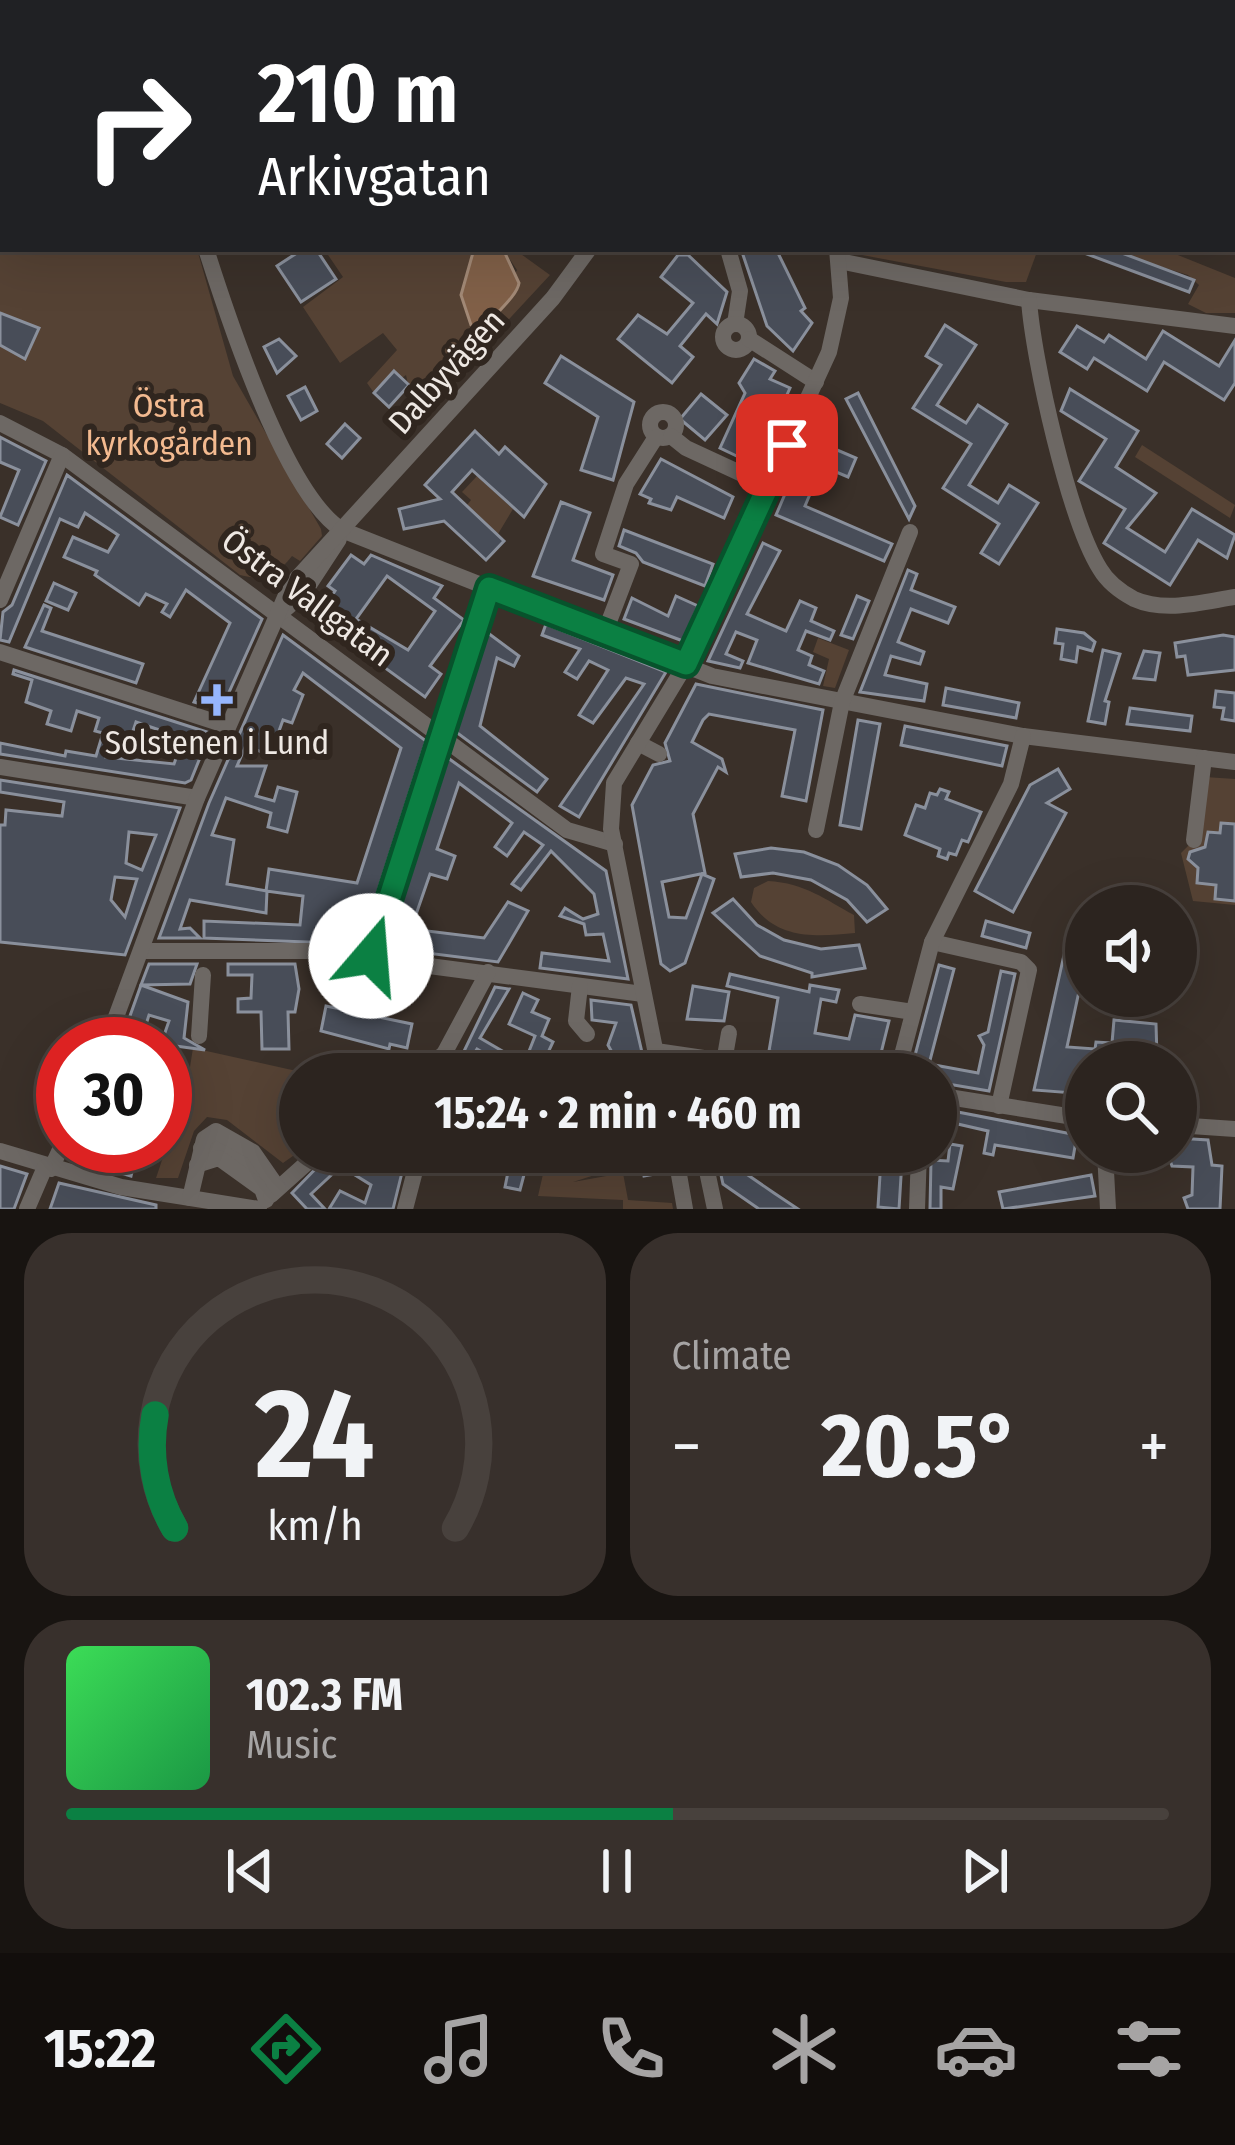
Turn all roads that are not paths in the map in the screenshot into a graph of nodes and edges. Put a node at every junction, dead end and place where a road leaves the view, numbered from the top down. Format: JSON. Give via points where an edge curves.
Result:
{"nodes":[{"id":1,"x":207,"y":252,"type":"edge"},
{"id":2,"x":587,"y":252,"type":"edge"},
{"id":3,"x":729,"y":252,"type":"edge"},
{"id":4,"x":838,"y":255,"type":"edge"},
{"id":5,"x":1029,"y":300,"type":"junction"},
{"id":6,"x":1235,"y":326,"type":"edge"},
{"id":7,"x":816,"y":382,"type":"junction"},
{"id":8,"x":0,"y":423,"type":"edge"},
{"id":9,"x":60,"y":460,"type":"junction"},
{"id":10,"x":768,"y":486,"type":"junction"},
{"id":11,"x":342,"y":530,"type":"junction"},
{"id":12,"x":910,"y":532,"type":"dead end"},
{"id":13,"x":489,"y":588,"type":"junction"},
{"id":14,"x":1235,"y":597,"type":"edge"},
{"id":15,"x":0,"y":600,"type":"edge"},
{"id":16,"x":281,"y":613,"type":"junction"},
{"id":17,"x":605,"y":632,"type":"junction"},
{"id":18,"x":0,"y":652,"type":"edge"},
{"id":19,"x":686,"y":664,"type":"junction"},
{"id":20,"x":842,"y":702,"type":"junction"},
{"id":21,"x":228,"y":726,"type":"junction"},
{"id":22,"x":442,"y":736,"type":"junction"},
{"id":23,"x":1023,"y":736,"type":"junction"},
{"id":24,"x":638,"y":743,"type":"junction"},
{"id":25,"x":658,"y":754,"type":"dead end"},
{"id":26,"x":1204,"y":758,"type":"junction"},
{"id":27,"x":1235,"y":762,"type":"edge"},
{"id":28,"x":0,"y":766,"type":"edge"},
{"id":29,"x":197,"y":798,"type":"junction"},
{"id":30,"x":610,"y":817,"type":"junction"},
{"id":31,"x":816,"y":830,"type":"dead end"},
{"id":32,"x":572,"y":832,"type":"junction"},
{"id":33,"x":1194,"y":840,"type":"dead end"},
{"id":34,"x":615,"y":844,"type":"junction"},
{"id":35,"x":932,"y":942,"type":"junction"},
{"id":36,"x":141,"y":951,"type":"junction"},
{"id":37,"x":371,"y":956,"type":"junction"},
{"id":38,"x":488,"y":972,"type":"junction"},
{"id":39,"x":580,"y":986,"type":"junction"},
{"id":40,"x":200,"y":990,"type":"dead end"},
{"id":41,"x":643,"y":994,"type":"junction"},
{"id":42,"x":860,"y":1004,"type":"dead end"},
{"id":43,"x":913,"y":1012,"type":"junction"},
{"id":44,"x":116,"y":1017,"type":"edge"},
{"id":45,"x":729,"y":1033,"type":"dead end"},
{"id":46,"x":587,"y":1034,"type":"dead end"},
{"id":47,"x":199,"y":1036,"type":"dead end"},
{"id":48,"x":446,"y":1052,"type":"edge"},
{"id":49,"x":656,"y":1052,"type":"edge"},
{"id":50,"x":726,"y":1053,"type":"edge"},
{"id":51,"x":902,"y":1053,"type":"edge"},
{"id":52,"x":957,"y":1099,"type":"edge"},
{"id":53,"x":999,"y":1106,"type":"junction"},
{"id":54,"x":1065,"y":1115,"type":"edge"},
{"id":55,"x":1197,"y":1126,"type":"edge"},
{"id":56,"x":1235,"y":1129,"type":"edge"},
{"id":57,"x":0,"y":1151,"type":"edge"},
{"id":58,"x":36,"y":1164,"type":"edge"},
{"id":59,"x":45,"y":1173,"type":"edge"},
{"id":60,"x":68,"y":1173,"type":"edge"},
{"id":61,"x":296,"y":1173,"type":"edge"},
{"id":62,"x":414,"y":1173,"type":"edge"},
{"id":63,"x":679,"y":1173,"type":"edge"},
{"id":64,"x":708,"y":1173,"type":"edge"},
{"id":65,"x":918,"y":1173,"type":"edge"},
{"id":66,"x":1106,"y":1173,"type":"edge"},
{"id":67,"x":190,"y":1198,"type":"junction"},
{"id":68,"x":267,"y":1200,"type":"edge"},
{"id":69,"x":27,"y":1209,"type":"edge"},
{"id":70,"x":405,"y":1209,"type":"edge"},
{"id":71,"x":686,"y":1209,"type":"edge"},
{"id":72,"x":715,"y":1209,"type":"edge"},
{"id":73,"x":916,"y":1209,"type":"edge"},
{"id":74,"x":1108,"y":1209,"type":"edge"}],
"edges":[{"from":1,"to":11,"type":"street","via":[[248,372],[306,487]]},
{"from":2,"to":11,"type":"street","name":"Dalbyvägen"},
{"from":3,"to":7,"type":"street","via":[[740,291],[725,346],[738,350],[748,339]]},
{"from":4,"to":5,"type":"street"},
{"from":4,"to":7,"type":"street","via":[[839,310]]},
{"from":5,"to":6,"type":"street"},
{"from":5,"to":14,"type":"street","via":[[1032,345],[1099,568],[1123,592],[1154,606]]},
{"from":7,"to":10,"type":"street"},
{"from":8,"to":9,"type":"street","name":"Östra Vallgatan"},
{"from":9,"to":15,"type":"street"},
{"from":9,"to":16,"type":"street","name":"Östra Vallgatan"},
{"from":10,"to":17,"type":"street","via":[[664,436],[626,484],[603,554],[631,564]]},
{"from":10,"to":19,"type":"street"},
{"from":11,"to":13,"type":"street"},
{"from":11,"to":16,"type":"street","name":"Dalbyvägen","via":[[303,594]]},
{"from":12,"to":20,"type":"street"},
{"from":13,"to":17,"type":"street"},
{"from":13,"to":22,"type":"street"},
{"from":16,"to":21,"type":"street","name":"Dalbyvägen"},
{"from":16,"to":22,"type":"street","name":"Östra Vallgatan"},
{"from":17,"to":19,"type":"street"},
{"from":18,"to":21,"type":"street"},
{"from":19,"to":20,"type":"street"},
{"from":19,"to":24,"type":"street"},
{"from":20,"to":23,"type":"street"},
{"from":20,"to":31,"type":"street"},
{"from":21,"to":29,"type":"street","name":"Dalbyvägen"},
{"from":22,"to":32,"type":"street","name":"Östra Vallgatan"},
{"from":22,"to":37,"type":"street"},
{"from":23,"to":26,"type":"street"},
{"from":23,"to":35,"type":"street","via":[[1011,784]]},
{"from":24,"to":25,"type":"street"},
{"from":24,"to":30,"type":"street","via":[[614,783]]},
{"from":26,"to":27,"type":"street"},
{"from":26,"to":33,"type":"street"},
{"from":28,"to":29,"type":"street"},
{"from":29,"to":36,"type":"street","name":"Dalbyvägen"},
{"from":30,"to":32,"type":"street"},
{"from":30,"to":34,"type":"street"},
{"from":32,"to":34,"type":"street","name":"Östra Vallgatan"},
{"from":34,"to":41,"type":"street"},
{"from":35,"to":43,"type":"street"},
{"from":35,"to":53,"type":"street","via":[[1029,970]]},
{"from":36,"to":37,"type":"street"},
{"from":36,"to":44,"type":"street","name":"Dalbyvägen"},
{"from":37,"to":38,"type":"street"},
{"from":38,"to":39,"type":"street"},
{"from":38,"to":48,"type":"street"},
{"from":39,"to":41,"type":"street"},
{"from":39,"to":46,"type":"street","via":[[576,1021]]},
{"from":40,"to":47,"type":"street"},
{"from":41,"to":49,"type":"street"},
{"from":42,"to":43,"type":"street"},
{"from":43,"to":51,"type":"street"},
{"from":45,"to":50,"type":"street"},
{"from":52,"to":53,"type":"street"},
{"from":53,"to":54,"type":"street"},
{"from":55,"to":56,"type":"street"},
{"from":57,"to":58,"type":"street"},
{"from":59,"to":69,"type":"street"},
{"from":60,"to":67,"type":"street"},
{"from":61,"to":68,"type":"street"},
{"from":62,"to":70,"type":"street"},
{"from":63,"to":71,"type":"street"},
{"from":64,"to":72,"type":"street"},
{"from":65,"to":73,"type":"street"},
{"from":66,"to":74,"type":"street"},
{"from":67,"to":68,"type":"street"},
{"from":67,"to":68,"type":"street","via":[[199,1157],[224,1144]]}]}
